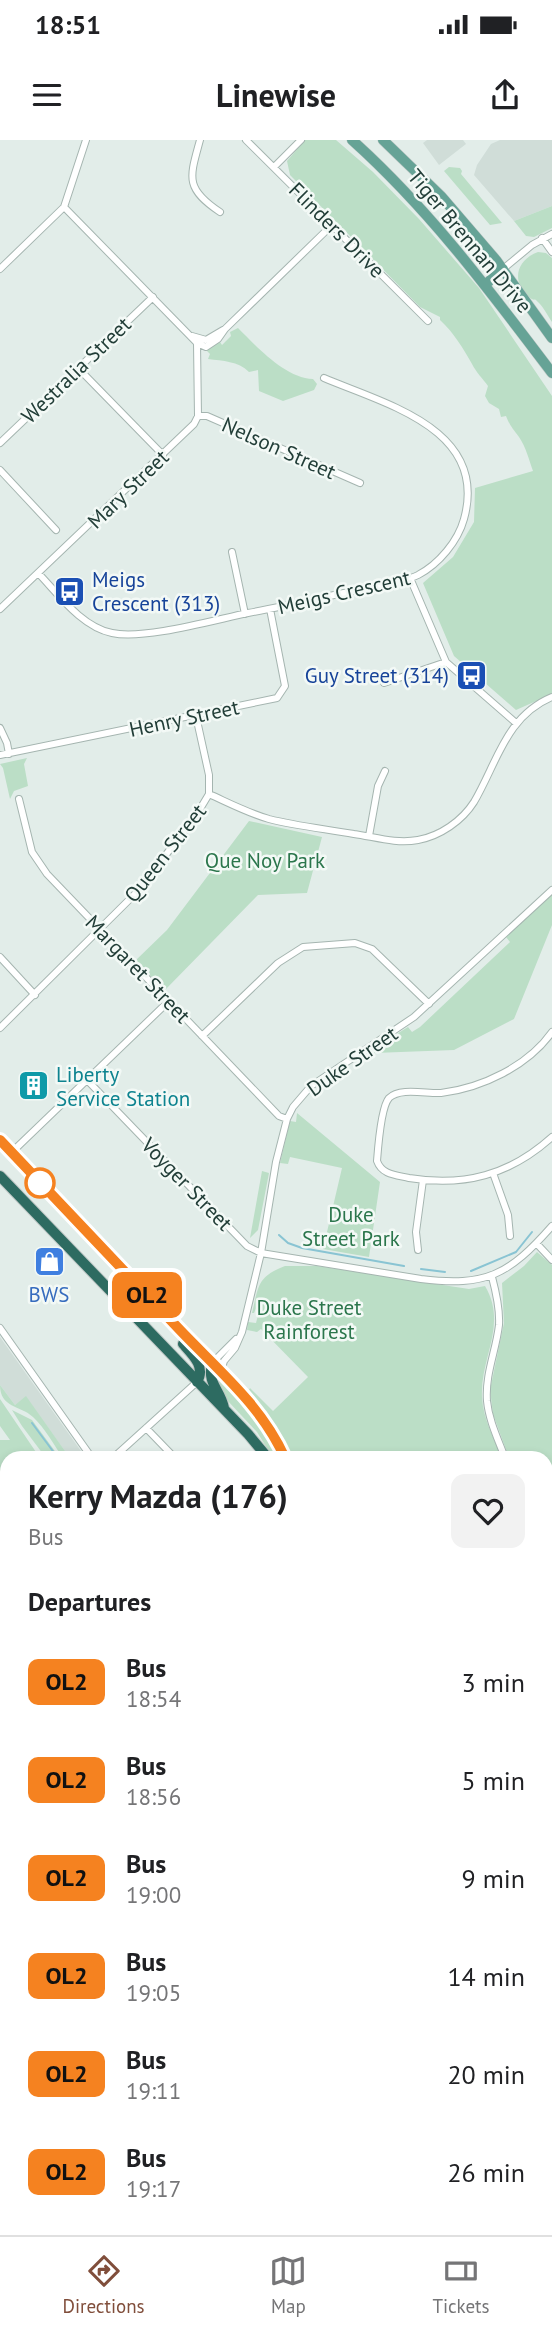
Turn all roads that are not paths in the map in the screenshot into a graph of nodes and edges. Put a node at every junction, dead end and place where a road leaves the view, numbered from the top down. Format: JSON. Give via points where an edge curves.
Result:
{"nodes":[{"id":1,"x":86,"y":140,"type":"edge"},
{"id":2,"x":200,"y":140,"type":"edge"},
{"id":3,"x":246,"y":140,"type":"edge"},
{"id":4,"x":301,"y":140,"type":"edge"},
{"id":5,"x":352,"y":140,"type":"edge"},
{"id":6,"x":383,"y":140,"type":"edge"},
{"id":7,"x":274,"y":167,"type":"junction"},
{"id":8,"x":64,"y":207,"type":"junction"},
{"id":9,"x":220,"y":212,"type":"dead end"},
{"id":10,"x":332,"y":225,"type":"junction"},
{"id":11,"x":552,"y":234,"type":"edge"},
{"id":12,"x":542,"y":238,"type":"junction"},
{"id":13,"x":552,"y":252,"type":"edge"},
{"id":14,"x":0,"y":269,"type":"edge"},
{"id":15,"x":503,"y":269,"type":"junction"},
{"id":16,"x":485,"y":284,"type":"junction"},
{"id":17,"x":153,"y":297,"type":"junction"},
{"id":18,"x":428,"y":321,"type":"dead end"},
{"id":19,"x":552,"y":338,"type":"edge"},
{"id":20,"x":201,"y":346,"type":"junction"},
{"id":21,"x":78,"y":368,"type":"junction"},
{"id":22,"x":552,"y":373,"type":"edge"},
{"id":23,"x":324,"y":378,"type":"dead end"},
{"id":24,"x":198,"y":416,"type":"junction"},
{"id":25,"x":0,"y":443,"type":"edge"},
{"id":26,"x":163,"y":455,"type":"junction"},
{"id":27,"x":0,"y":470,"type":"edge"},
{"id":28,"x":360,"y":483,"type":"dead end"},
{"id":29,"x":56,"y":530,"type":"dead end"},
{"id":30,"x":232,"y":552,"type":"dead end"},
{"id":31,"x":39,"y":574,"type":"junction"},
{"id":32,"x":410,"y":578,"type":"junction"},
{"id":33,"x":0,"y":609,"type":"edge"},
{"id":34,"x":270,"y":609,"type":"junction"},
{"id":35,"x":244,"y":614,"type":"junction"},
{"id":36,"x":446,"y":662,"type":"junction"},
{"id":37,"x":384,"y":683,"type":"dead end"},
{"id":38,"x":552,"y":697,"type":"edge"},
{"id":39,"x":196,"y":716,"type":"junction"},
{"id":40,"x":516,"y":723,"type":"junction"},
{"id":41,"x":0,"y":728,"type":"edge"},
{"id":42,"x":9,"y":754,"type":"junction"},
{"id":43,"x":0,"y":755,"type":"edge"},
{"id":44,"x":385,"y":771,"type":"dead end"},
{"id":45,"x":209,"y":794,"type":"junction"},
{"id":46,"x":19,"y":799,"type":"dead end"},
{"id":47,"x":369,"y":836,"type":"junction"},
{"id":48,"x":552,"y":890,"type":"edge"},
{"id":49,"x":100,"y":931,"type":"junction"},
{"id":50,"x":0,"y":957,"type":"edge"},
{"id":51,"x":35,"y":995,"type":"junction"},
{"id":52,"x":169,"y":1002,"type":"junction"},
{"id":53,"x":429,"y":1004,"type":"junction"},
{"id":54,"x":0,"y":1028,"type":"edge"},
{"id":55,"x":552,"y":1032,"type":"edge"},
{"id":56,"x":202,"y":1036,"type":"junction"},
{"id":57,"x":87,"y":1080,"type":"junction"},
{"id":58,"x":288,"y":1119,"type":"junction"},
{"id":59,"x":552,"y":1137,"type":"edge"},
{"id":60,"x":0,"y":1140,"type":"edge"},
{"id":61,"x":12,"y":1152,"type":"junction"},
{"id":62,"x":493,"y":1173,"type":"junction"},
{"id":63,"x":423,"y":1180,"type":"junction"},
{"id":64,"x":2,"y":1182,"type":"edge"},
{"id":65,"x":75,"y":1222,"type":"junction"},
{"id":66,"x":552,"y":1226,"type":"edge"},
{"id":67,"x":510,"y":1236,"type":"dead end"},
{"id":68,"x":59,"y":1237,"type":"junction"},
{"id":69,"x":537,"y":1244,"type":"junction"},
{"id":70,"x":418,"y":1250,"type":"dead end"},
{"id":71,"x":261,"y":1253,"type":"junction"},
{"id":72,"x":552,"y":1260,"type":"edge"},
{"id":73,"x":492,"y":1276,"type":"junction"},
{"id":74,"x":148,"y":1297,"type":"junction"},
{"id":75,"x":0,"y":1328,"type":"edge"},
{"id":76,"x":242,"y":1332,"type":"junction"},
{"id":77,"x":212,"y":1363,"type":"junction"},
{"id":78,"x":221,"y":1371,"type":"junction"},
{"id":79,"x":197,"y":1382,"type":"junction"},
{"id":80,"x":225,"y":1410,"type":"junction"},
{"id":81,"x":146,"y":1428,"type":"junction"},
{"id":82,"x":87,"y":1451,"type":"edge"},
{"id":83,"x":121,"y":1451,"type":"edge"},
{"id":84,"x":167,"y":1451,"type":"edge"},
{"id":85,"x":261,"y":1451,"type":"edge"},
{"id":86,"x":281,"y":1451,"type":"edge"},
{"id":87,"x":502,"y":1451,"type":"edge"}],
"edges":[{"from":1,"to":8,"type":"street"},
{"from":2,"to":9,"type":"street","via":[[191,181]]},
{"from":3,"to":7,"type":"street","name":"Flinders Drive"},
{"from":4,"to":7,"type":"street"},
{"from":5,"to":16,"type":"main road","name":"Tiger Brennan Drive","via":[[423,211]]},
{"from":6,"to":15,"type":"main road","name":"Tiger Brennan Drive","via":[[441,196]]},
{"from":7,"to":10,"type":"street","name":"Flinders Drive"},
{"from":8,"to":14,"type":"street"},
{"from":8,"to":17,"type":"street"},
{"from":10,"to":18,"type":"street","name":"Flinders Drive"},
{"from":10,"to":20,"type":"street","via":[[225,329]]},
{"from":11,"to":12,"type":"street"},
{"from":12,"to":13,"type":"street"},
{"from":12,"to":15,"type":"street"},
{"from":15,"to":16,"type":"main road"},
{"from":15,"to":19,"type":"main road","name":"Tiger Brennan Drive"},
{"from":16,"to":22,"type":"main road","name":"Tiger Brennan Drive"},
{"from":17,"to":20,"type":"street"},
{"from":17,"to":21,"type":"street","name":"Westralia Street"},
{"from":20,"to":24,"type":"street"},
{"from":21,"to":25,"type":"street","name":"Westralia Street"},
{"from":21,"to":26,"type":"street"},
{"from":23,"to":32,"type":"street","name":"Meigs Crescent","via":[[428,424],[450,443],[457,456],[467,492],[463,525],[432,566]]},
{"from":24,"to":26,"type":"street","name":"Mary Street"},
{"from":24,"to":28,"type":"street","name":"Nelson Street"},
{"from":26,"to":31,"type":"street","name":"Mary Street"},
{"from":27,"to":29,"type":"street"},
{"from":30,"to":35,"type":"street"},
{"from":31,"to":33,"type":"street","name":"Mary Street"},
{"from":31,"to":35,"type":"street","name":"Meigs Crescent","via":[[80,616],[114,633],[150,632]]},
{"from":32,"to":34,"type":"street","name":"Meigs Crescent"},
{"from":32,"to":36,"type":"street"},
{"from":34,"to":35,"type":"street","name":"Meigs Crescent"},
{"from":34,"to":39,"type":"street","name":"Henry Street","via":[[285,686],[281,694]]},
{"from":36,"to":37,"type":"street"},
{"from":36,"to":40,"type":"street"},
{"from":38,"to":40,"type":"street"},
{"from":39,"to":42,"type":"street","name":"Henry Street"},
{"from":39,"to":45,"type":"street"},
{"from":40,"to":47,"type":"street","via":[[473,804],[453,824],[418,840]]},
{"from":41,"to":42,"type":"street"},
{"from":42,"to":43,"type":"street","name":"Henry Street"},
{"from":44,"to":47,"type":"street"},
{"from":45,"to":47,"type":"street","via":[[266,818]]},
{"from":45,"to":49,"type":"street","name":"Queen Street","via":[[146,882]]},
{"from":46,"to":49,"type":"street","name":"Margaret Street","via":[[39,864]]},
{"from":48,"to":53,"type":"street","name":"Duke Street"},
{"from":49,"to":51,"type":"street","name":"Queen Street"},
{"from":49,"to":52,"type":"street","name":"Margaret Street"},
{"from":50,"to":51,"type":"street"},
{"from":51,"to":54,"type":"street","name":"Queen Street"},
{"from":52,"to":56,"type":"street","name":"Margaret Street"},
{"from":52,"to":57,"type":"street"},
{"from":53,"to":56,"type":"street","via":[[372,949],[355,943],[303,947],[278,963]]},
{"from":53,"to":58,"type":"street","name":"Duke Street","via":[[311,1086]]},
{"from":55,"to":63,"type":"street","via":[[514,1065],[476,1085],[444,1092],[398,1093],[389,1098],[377,1164],[388,1173]]},
{"from":56,"to":58,"type":"street","name":"Margaret Street","via":[[279,1116]]},
{"from":57,"to":61,"type":"street"},
{"from":57,"to":71,"type":"street","name":"Voyger Street","via":[[247,1246]]},
{"from":58,"to":71,"type":"street","name":"Duke Street"},
{"from":59,"to":62,"type":"street","via":[[526,1157]]},
{"from":60,"to":61,"type":"highway"},
{"from":61,"to":65,"type":"highway"},
{"from":62,"to":63,"type":"street","via":[[464,1181]]},
{"from":62,"to":67,"type":"street","via":[[508,1215]]},
{"from":63,"to":70,"type":"street"},
{"from":64,"to":68,"type":"highway"},
{"from":65,"to":68,"type":"highway"},
{"from":65,"to":74,"type":"highway"},
{"from":66,"to":69,"type":"street"},
{"from":68,"to":79,"type":"highway"},
{"from":69,"to":72,"type":"street"},
{"from":69,"to":73,"type":"street"},
{"from":71,"to":73,"type":"street","via":[[447,1282]]},
{"from":71,"to":76,"type":"street","name":"Duke Street"},
{"from":73,"to":87,"type":"street","via":[[499,1325],[487,1402]]},
{"from":74,"to":77,"type":"highway"},
{"from":74,"to":79,"type":"highway","via":[[195,1357],[201,1372]]},
{"from":75,"to":82,"type":"street"},
{"from":76,"to":77,"type":"street"},
{"from":76,"to":78,"type":"street","name":"Duke Street"},
{"from":77,"to":78,"type":"highway"},
{"from":77,"to":80,"type":"highway","via":[[210,1378]]},
{"from":78,"to":86,"type":"highway","via":[[262,1418]]},
{"from":79,"to":80,"type":"highway"},
{"from":79,"to":81,"type":"street"},
{"from":80,"to":85,"type":"highway"},
{"from":81,"to":83,"type":"street"},
{"from":81,"to":84,"type":"street"}]}
